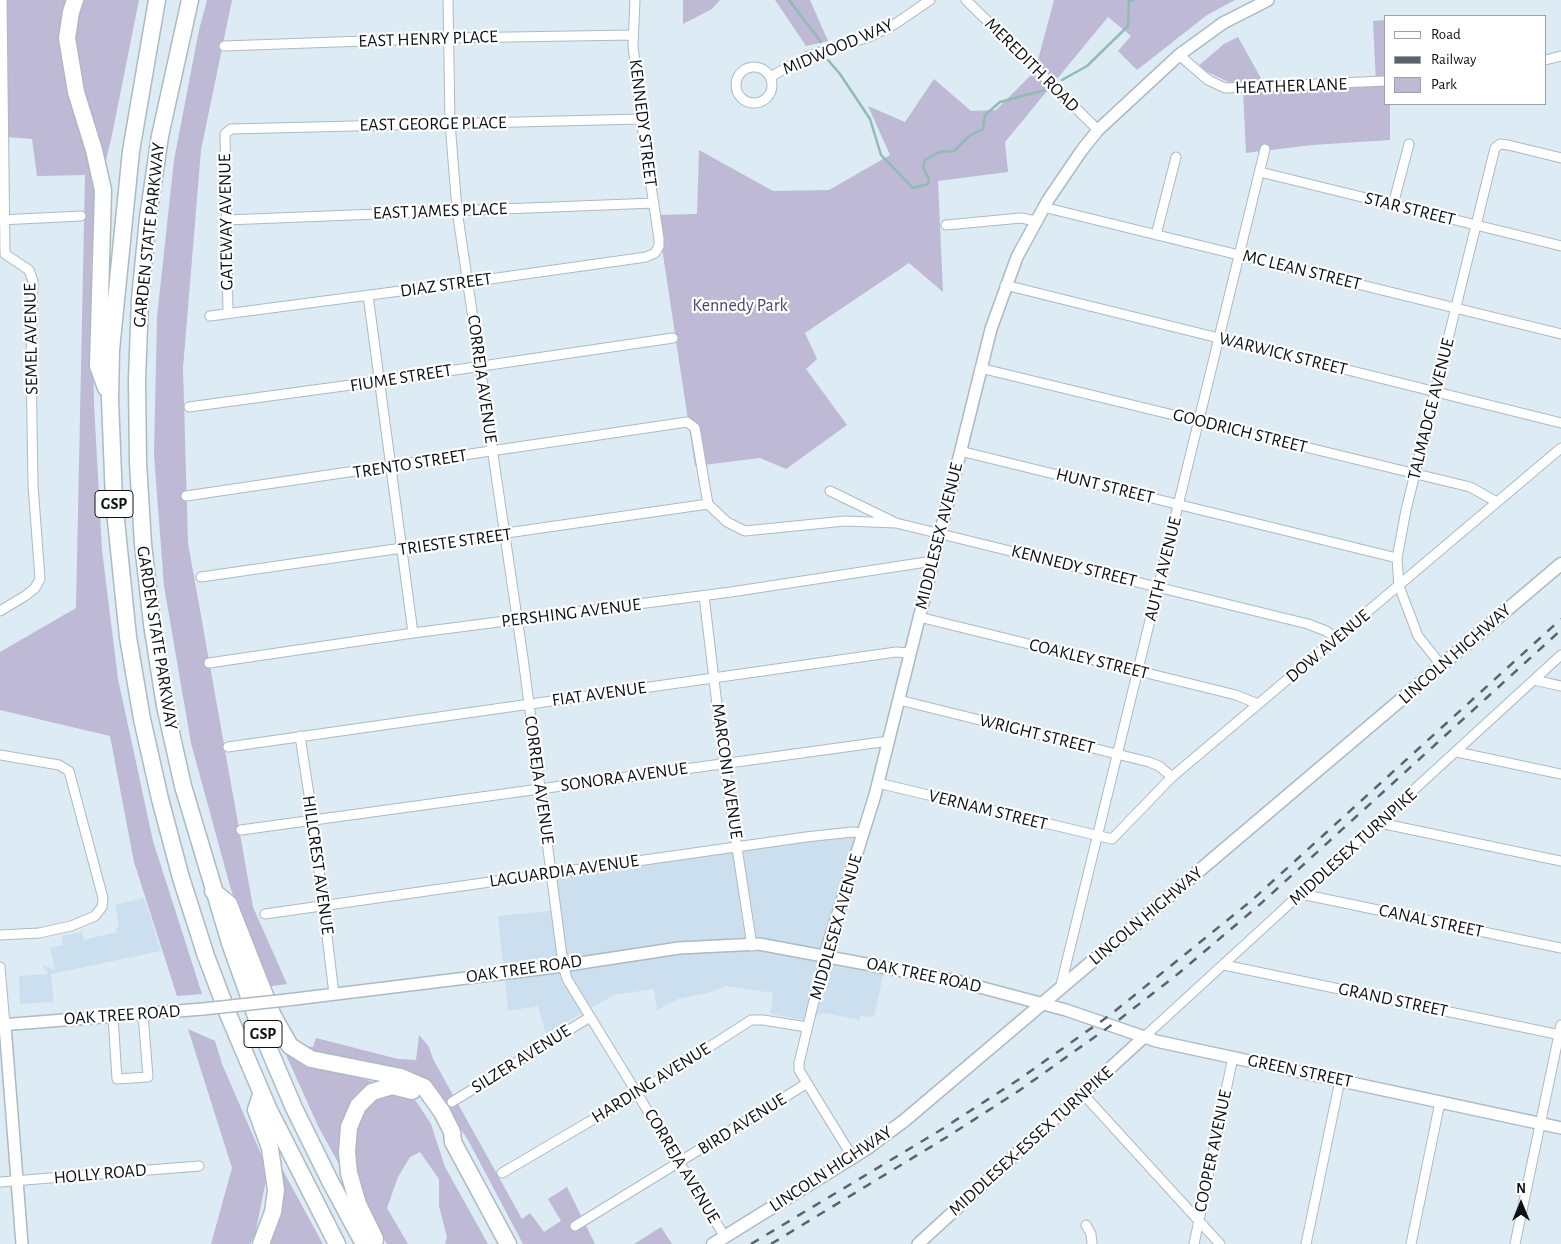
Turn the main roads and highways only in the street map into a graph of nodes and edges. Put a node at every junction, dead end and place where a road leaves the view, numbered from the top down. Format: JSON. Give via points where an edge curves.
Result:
{"nodes":[{"id":1,"x":75,"y":0,"type":"edge"},
{"id":2,"x":157,"y":0,"type":"edge"},
{"id":3,"x":190,"y":0,"type":"edge"},
{"id":4,"x":110,"y":399,"type":"junction"},
{"id":5,"x":1561,"y":564,"type":"edge"},
{"id":6,"x":213,"y":891,"type":"junction"},
{"id":7,"x":261,"y":1094,"type":"junction"},
{"id":8,"x":453,"y":1142,"type":"junction"},
{"id":9,"x":261,"y":1244,"type":"edge"},
{"id":10,"x":337,"y":1244,"type":"edge"},
{"id":11,"x":364,"y":1244,"type":"edge"},
{"id":12,"x":374,"y":1244,"type":"edge"},
{"id":13,"x":508,"y":1244,"type":"edge"},
{"id":14,"x":713,"y":1244,"type":"edge"}],
"edges":[{"from":1,"to":4,"type":"highway","via":[[67,38],[76,92],[103,190],[98,366]]},
{"from":2,"to":4,"type":"highway","name":"GARDEN STATE PARKWAY","number":"GSP","via":[[131,150],[117,276]]},
{"from":3,"to":6,"type":"highway","name":"GARDEN STATE PARKWAY","number":"GSP","via":[[151,190],[140,299],[137,435],[144,562],[160,678],[183,786]]},
{"from":4,"to":7,"type":"highway","name":"GARDEN STATE PARKWAY","number":"GSP","via":[[119,565],[142,719],[176,860],[221,998]]},
{"from":5,"to":14,"type":"main road","name":"LINCOLN HIGHWAY","via":[[904,1120],[853,1158]]},
{"from":6,"to":8,"type":"highway","via":[[229,904],[273,1016],[290,1046],[311,1059],[401,1077],[419,1084],[439,1106],[452,1132]]},
{"from":6,"to":11,"type":"highway","name":"GARDEN STATE PARKWAY","number":"GSP","via":[[276,1066],[314,1149]]},
{"from":7,"to":9,"type":"highway","via":[[256,1110],[270,1148],[276,1190],[272,1218]]},
{"from":7,"to":10,"type":"highway"},
{"from":8,"to":12,"type":"highway","via":[[445,1136],[424,1100],[406,1088],[382,1087],[361,1102],[349,1127],[347,1159],[355,1196],[375,1239]]},
{"from":8,"to":13,"type":"highway"}]}
